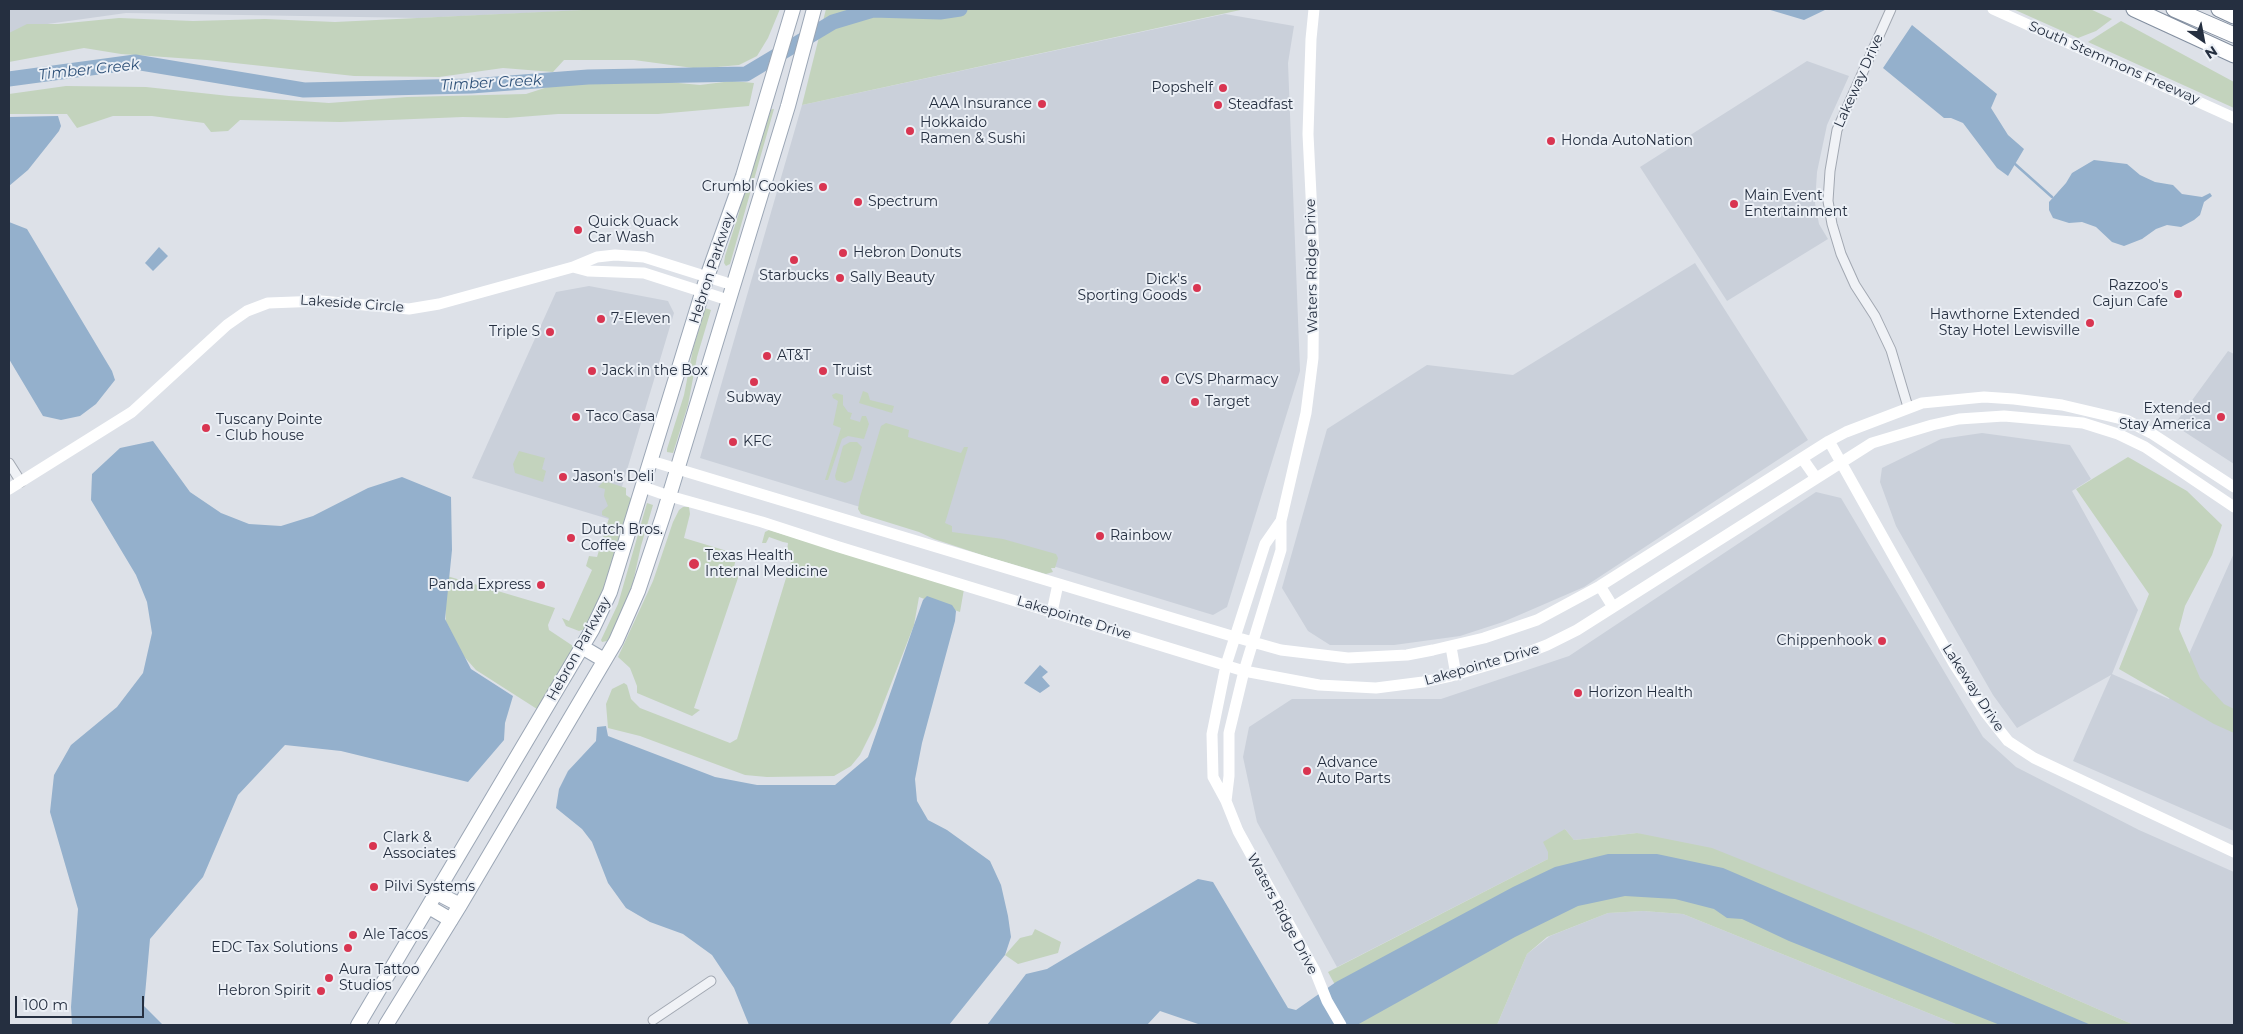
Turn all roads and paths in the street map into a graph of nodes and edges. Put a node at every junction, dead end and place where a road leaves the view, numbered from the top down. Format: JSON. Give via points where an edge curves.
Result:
{"nodes":[{"id":1,"x":793,"y":9,"type":"edge"},
{"id":2,"x":814,"y":9,"type":"edge"},
{"id":3,"x":1314,"y":9,"type":"edge"},
{"id":4,"x":1891,"y":9,"type":"edge"},
{"id":5,"x":1994,"y":9,"type":"edge"},
{"id":6,"x":2135,"y":9,"type":"edge"},
{"id":7,"x":2174,"y":9,"type":"edge"},
{"id":8,"x":2219,"y":9,"type":"edge"},
{"id":9,"x":2234,"y":16,"type":"edge"},
{"id":10,"x":2234,"y":35,"type":"edge"},
{"id":11,"x":2231,"y":54,"type":"edge"},
{"id":12,"x":2234,"y":118,"type":"edge"},
{"id":13,"x":573,"y":267,"type":"junction"},
{"id":14,"x":707,"y":277,"type":"junction"},
{"id":15,"x":733,"y":286,"type":"junction"},
{"id":16,"x":704,"y":291,"type":"junction"},
{"id":17,"x":728,"y":300,"type":"junction"},
{"id":18,"x":1908,"y":407,"type":"junction"},
{"id":19,"x":2151,"y":433,"type":"junction"},
{"id":20,"x":1829,"y":441,"type":"junction"},
{"id":21,"x":2145,"y":447,"type":"junction"},
{"id":22,"x":1802,"y":458,"type":"junction"},
{"id":23,"x":651,"y":461,"type":"junction"},
{"id":24,"x":1842,"y":462,"type":"junction"},
{"id":25,"x":9,"y":463,"type":"edge"},
{"id":26,"x":678,"y":467,"type":"junction"},
{"id":27,"x":1816,"y":478,"type":"junction"},
{"id":28,"x":21,"y":482,"type":"junction"},
{"id":29,"x":643,"y":487,"type":"junction"},
{"id":30,"x":2234,"y":487,"type":"edge"},
{"id":31,"x":9,"y":489,"type":"edge"},
{"id":32,"x":669,"y":496,"type":"junction"},
{"id":33,"x":2234,"y":507,"type":"edge"},
{"id":34,"x":1281,"y":521,"type":"junction"},
{"id":35,"x":1058,"y":584,"type":"junction"},
{"id":36,"x":1600,"y":586,"type":"junction"},
{"id":37,"x":1613,"y":607,"type":"junction"},
{"id":38,"x":1052,"y":612,"type":"junction"},
{"id":39,"x":1236,"y":637,"type":"junction"},
{"id":40,"x":1254,"y":642,"type":"junction"},
{"id":41,"x":582,"y":647,"type":"junction"},
{"id":42,"x":1451,"y":647,"type":"junction"},
{"id":43,"x":604,"y":660,"type":"junction"},
{"id":44,"x":1226,"y":665,"type":"junction"},
{"id":45,"x":1244,"y":670,"type":"junction"},
{"id":46,"x":1456,"y":675,"type":"junction"},
{"id":47,"x":1226,"y":801,"type":"junction"},
{"id":48,"x":2234,"y":852,"type":"edge"},
{"id":49,"x":437,"y":893,"type":"junction"},
{"id":50,"x":460,"y":905,"type":"junction"},
{"id":51,"x":429,"y":907,"type":"junction"},
{"id":52,"x":451,"y":920,"type":"junction"},
{"id":53,"x":711,"y":981,"type":"dead end"},
{"id":54,"x":653,"y":1020,"type":"dead end"},
{"id":55,"x":358,"y":1025,"type":"edge"},
{"id":56,"x":386,"y":1025,"type":"edge"},
{"id":57,"x":1341,"y":1025,"type":"edge"}],
"edges":[{"from":1,"to":14,"type":"main road","name":"Hebron Parkway"},
{"from":2,"to":15,"type":"main road","name":"Hebron Parkway"},
{"from":3,"to":34,"type":"main road","name":"Waters Ridge Drive","via":[[1308,134],[1314,256],[1313,358],[1306,413]]},
{"from":4,"to":18,"type":"street","name":"Lakeway Drive","via":[[1835,137],[1828,201],[1832,224],[1855,285],[1891,350]]},
{"from":5,"to":12,"type":"main road","name":"South Stemmons Freeway"},
{"from":6,"to":11,"type":"highway"},
{"from":7,"to":10,"type":"highway"},
{"from":8,"to":9,"type":"highway"},
{"from":13,"to":14,"type":"main road","name":"Lakeside Circle","via":[[597,257],[644,257]]},
{"from":13,"to":16,"type":"main road","name":"Lakeside Circle","via":[[588,271],[644,273]]},
{"from":13,"to":28,"type":"main road","name":"Lakeside Circle","via":[[439,304],[409,309],[291,301],[268,303],[247,311],[204,344],[132,412]]},
{"from":14,"to":15,"type":"main road","name":"Lakeside Circle"},
{"from":14,"to":16,"type":"main road","name":"Hebron Parkway"},
{"from":15,"to":17,"type":"main road","name":"Hebron Parkway"},
{"from":16,"to":17,"type":"main road","name":"Lakeside Circle"},
{"from":16,"to":23,"type":"main road","name":"Hebron Parkway"},
{"from":17,"to":26,"type":"main road","name":"Hebron Parkway"},
{"from":18,"to":19,"type":"main road","name":"Lakepointe Drive","via":[[1956,399],[2014,399],[2084,409],[2126,420]]},
{"from":18,"to":20,"type":"main road","name":"Lakepointe Drive"},
{"from":19,"to":21,"type":"main road"},
{"from":19,"to":30,"type":"main road","name":"Lakepointe Drive"},
{"from":20,"to":22,"type":"main road","name":"Lakepointe Drive"},
{"from":20,"to":24,"type":"main road","name":"Lakeway Drive"},
{"from":21,"to":24,"type":"main road","name":"Lakepointe Drive","via":[[2083,423],[2004,416],[1959,419],[1908,431],[1872,444]]},
{"from":21,"to":33,"type":"main road","name":"Lakepointe Drive"},
{"from":22,"to":27,"type":"main road"},
{"from":22,"to":36,"type":"main road","name":"Lakepointe Drive"},
{"from":23,"to":26,"type":"main road","name":"Lakepointe Drive"},
{"from":23,"to":29,"type":"main road","name":"Hebron Parkway"},
{"from":24,"to":27,"type":"main road","name":"Lakepointe Drive"},
{"from":24,"to":48,"type":"main road","name":"Lakeway Drive","via":[[1954,664],[2008,741],[2034,758]]},
{"from":25,"to":28,"type":"street"},
{"from":26,"to":32,"type":"main road","name":"Hebron Parkway"},
{"from":26,"to":35,"type":"main road","name":"Lakepointe Drive","via":[[808,510]]},
{"from":27,"to":37,"type":"main road","name":"Lakepointe Drive"},
{"from":28,"to":31,"type":"main road","name":"Lakeside Circle"},
{"from":29,"to":32,"type":"main road","name":"Lakepointe Drive"},
{"from":29,"to":41,"type":"main road","name":"Hebron Parkway","via":[[612,587]]},
{"from":32,"to":38,"type":"main road","name":"Lakepointe Drive"},
{"from":32,"to":43,"type":"main road","name":"Hebron Parkway","via":[[638,591]]},
{"from":34,"to":39,"type":"main road","name":"Waters Ridge Drive","via":[[1265,544]]},
{"from":34,"to":40,"type":"main road","name":"Waters Ridge Drive","via":[[1281,550]]},
{"from":35,"to":38,"type":"main road"},
{"from":35,"to":39,"type":"main road","name":"Lakepointe Drive"},
{"from":36,"to":37,"type":"main road"},
{"from":36,"to":42,"type":"main road","name":"Lakepointe Drive","via":[[1537,620]]},
{"from":37,"to":46,"type":"main road","name":"Lakepointe Drive","via":[[1547,646]]},
{"from":38,"to":44,"type":"main road","name":"Lakepointe Drive"},
{"from":39,"to":40,"type":"main road","name":"Lakepointe Drive"},
{"from":39,"to":44,"type":"main road","name":"Waters Ridge Drive"},
{"from":40,"to":42,"type":"main road","name":"Lakepointe Drive","via":[[1281,650],[1348,658],[1407,655]]},
{"from":40,"to":45,"type":"main road","name":"Waters Ridge Drive"},
{"from":41,"to":43,"type":"main road"},
{"from":41,"to":49,"type":"main road","name":"Hebron Parkway"},
{"from":42,"to":46,"type":"main road"},
{"from":43,"to":50,"type":"main road","name":"Hebron Parkway"},
{"from":44,"to":45,"type":"main road","name":"Lakepointe Drive"},
{"from":44,"to":47,"type":"main road","name":"Waters Ridge Drive","via":[[1212,734],[1213,777]]},
{"from":45,"to":46,"type":"main road","name":"Lakepointe Drive","via":[[1319,685],[1376,688]]},
{"from":45,"to":47,"type":"main road","name":"Waters Ridge Drive","via":[[1229,733]]},
{"from":47,"to":57,"type":"main road","name":"Waters Ridge Drive","via":[[1238,831]]},
{"from":49,"to":50,"type":"main road"},
{"from":49,"to":51,"type":"main road","name":"Hebron Parkway"},
{"from":50,"to":52,"type":"main road","name":"Hebron Parkway"},
{"from":51,"to":52,"type":"main road"},
{"from":51,"to":55,"type":"main road","name":"Hebron Parkway"},
{"from":52,"to":56,"type":"main road","name":"Hebron Parkway"},
{"from":53,"to":54,"type":"street"}]}
